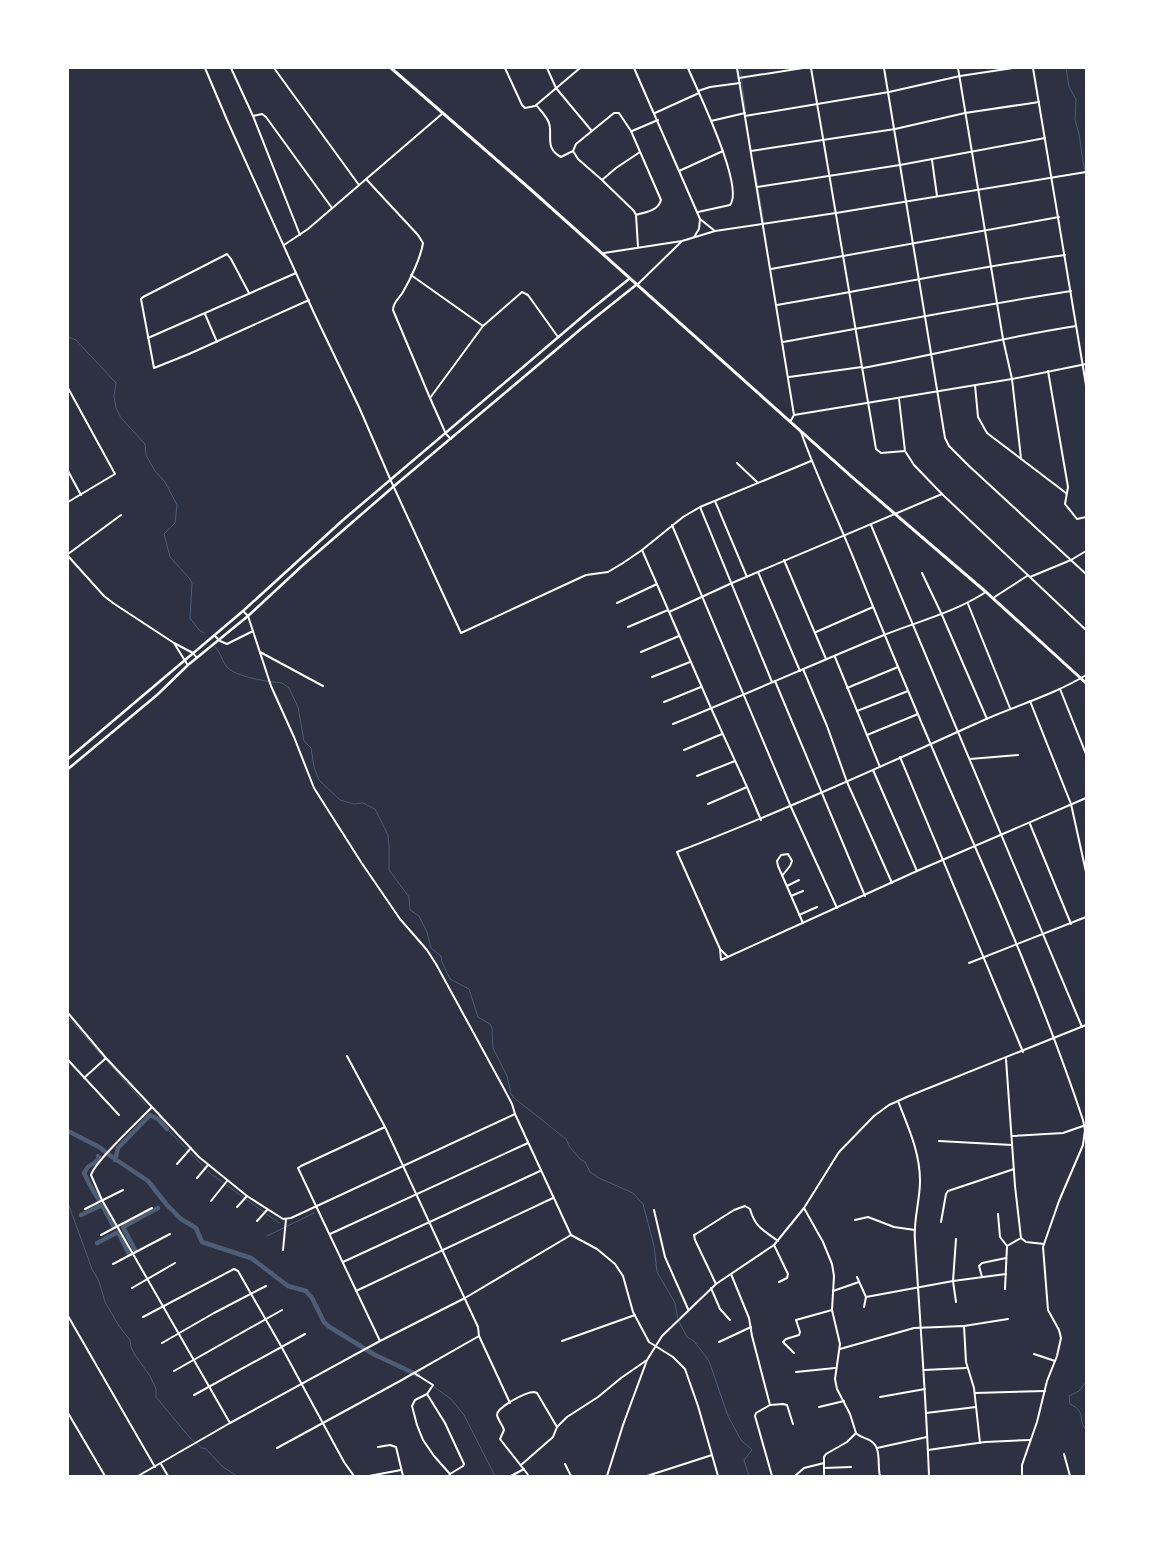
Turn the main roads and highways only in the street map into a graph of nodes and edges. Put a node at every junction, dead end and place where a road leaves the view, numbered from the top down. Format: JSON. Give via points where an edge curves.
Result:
{"nodes":[{"id":1,"x":391,"y":68,"type":"edge"},
{"id":2,"x":629,"y":279,"type":"junction"},
{"id":3,"x":636,"y":285,"type":"junction"},
{"id":4,"x":498,"y":389,"type":"junction"},
{"id":5,"x":503,"y":394,"type":"junction"},
{"id":6,"x":1086,"y":683,"type":"edge"},
{"id":7,"x":79,"y":749,"type":"junction"},
{"id":8,"x":84,"y":755,"type":"junction"},
{"id":9,"x":68,"y":759,"type":"edge"},
{"id":10,"x":68,"y":769,"type":"edge"}],
"edges":[{"from":1,"to":2,"type":"highway"},
{"from":2,"to":3,"type":"highway"},
{"from":2,"to":4,"type":"main road"},
{"from":3,"to":5,"type":"main road"},
{"from":3,"to":6,"type":"highway"},
{"from":4,"to":5,"type":"main road"},
{"from":4,"to":7,"type":"main road"},
{"from":5,"to":8,"type":"main road"},
{"from":7,"to":8,"type":"main road"},
{"from":7,"to":9,"type":"main road"},
{"from":8,"to":10,"type":"main road"}]}
